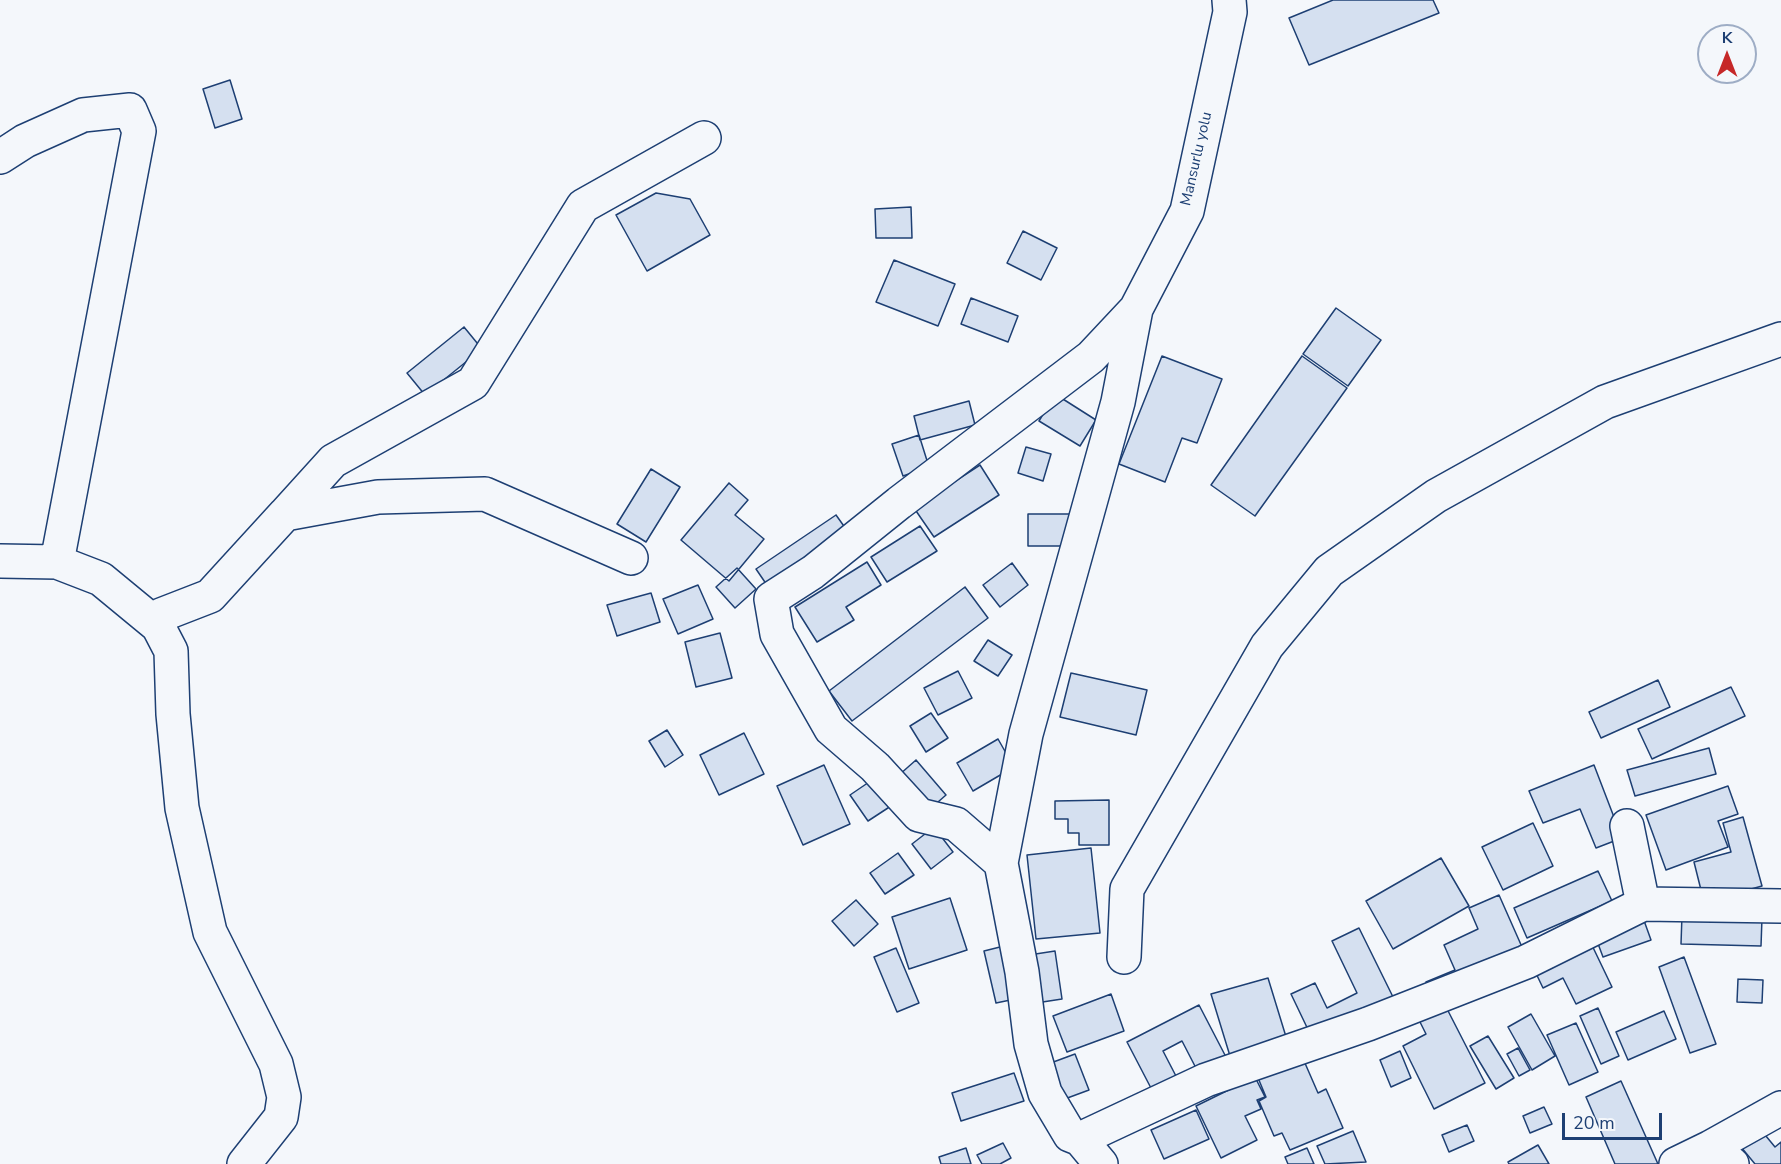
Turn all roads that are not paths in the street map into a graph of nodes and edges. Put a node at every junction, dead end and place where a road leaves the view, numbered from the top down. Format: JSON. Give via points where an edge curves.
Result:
{"nodes":[{"id":1,"x":1229,"y":0,"type":"edge"},
{"id":2,"x":704,"y":138,"type":"dead end"},
{"id":3,"x":0,"y":157,"type":"edge"},
{"id":4,"x":1136,"y":309,"type":"junction"},
{"id":5,"x":1781,"y":339,"type":"edge"},
{"id":6,"x":285,"y":514,"type":"junction"},
{"id":7,"x":632,"y":558,"type":"dead end"},
{"id":8,"x":0,"y":561,"type":"edge"},
{"id":9,"x":57,"y":562,"type":"junction"},
{"id":10,"x":158,"y":626,"type":"junction"},
{"id":11,"x":1627,"y":826,"type":"dead end"},
{"id":12,"x":1001,"y":863,"type":"junction"},
{"id":13,"x":1643,"y":904,"type":"junction"},
{"id":14,"x":1781,"y":906,"type":"edge"},
{"id":15,"x":1124,"y":957,"type":"dead end"},
{"id":16,"x":1781,"y":1108,"type":"edge"},
{"id":17,"x":1080,"y":1139,"type":"junction"},
{"id":18,"x":1721,"y":1156,"type":"edge"},
{"id":19,"x":244,"y":1164,"type":"edge"},
{"id":20,"x":1101,"y":1164,"type":"edge"},
{"id":21,"x":1676,"y":1164,"type":"edge"}],
"edges":[{"from":1,"to":4,"type":"street","name":"Mansurlu yolu","via":[[1230,12],[1186,211]]},
{"from":2,"to":6,"type":"street","via":[[584,206],[473,383],[333,461]]},
{"from":3,"to":9,"type":"street","via":[[83,115],[129,110],[140,131]]},
{"from":4,"to":12,"type":"street","via":[[1118,402],[1026,734]]},
{"from":4,"to":12,"type":"street","via":[[1091,357],[813,572],[771,599],[777,634],[831,729],[874,766],[919,815],[956,824]]},
{"from":5,"to":15,"type":"street","via":[[1605,402],[1436,496],[1329,571],[1267,646],[1127,889]]},
{"from":6,"to":7,"type":"street","via":[[378,497],[486,494]]},
{"from":6,"to":10,"type":"street","via":[[210,596],[161,615]]},
{"from":8,"to":9,"type":"street"},
{"from":9,"to":10,"type":"street","via":[[101,579]]},
{"from":10,"to":19,"type":"street","via":[[171,651],[182,808],[210,932],[276,1064],[284,1097],[281,1118]]},
{"from":11,"to":13,"type":"street"},
{"from":12,"to":17,"type":"street","via":[[1031,1044],[1045,1093],[1070,1135]]},
{"from":13,"to":14,"type":"street"},
{"from":13,"to":17,"type":"street","via":[[1526,962],[1368,1024],[1206,1080]]},
{"from":16,"to":18,"type":"street"},
{"from":17,"to":20,"type":"street"},
{"from":18,"to":21,"type":"street"}]}
